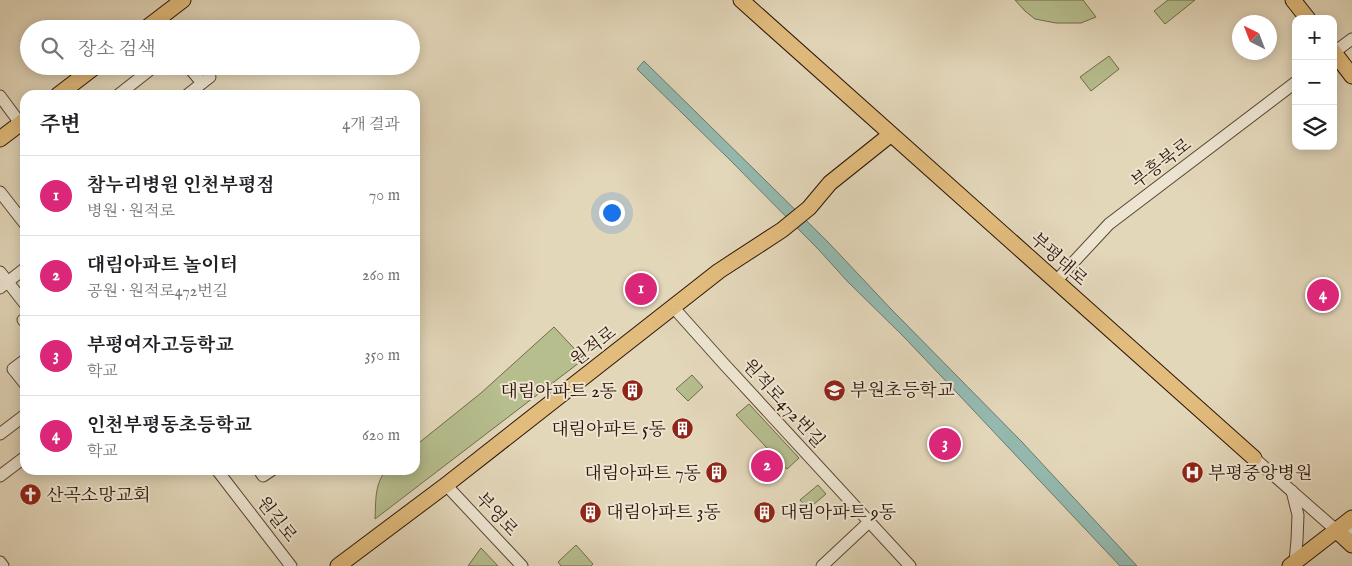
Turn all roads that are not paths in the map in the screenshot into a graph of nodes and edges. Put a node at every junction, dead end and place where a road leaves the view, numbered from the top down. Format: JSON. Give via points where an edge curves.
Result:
{"nodes":[{"id":1,"x":183,"y":0,"type":"edge"},
{"id":2,"x":1294,"y":0,"type":"edge"},
{"id":3,"x":744,"y":1,"type":"edge"},
{"id":4,"x":1305,"y":15,"type":"edge"},
{"id":5,"x":157,"y":20,"type":"edge"},
{"id":6,"x":1352,"y":39,"type":"edge"},
{"id":7,"x":1337,"y":50,"type":"edge"},
{"id":8,"x":1337,"y":56,"type":"edge"},
{"id":9,"x":84,"y":75,"type":"edge"},
{"id":10,"x":144,"y":75,"type":"edge"},
{"id":11,"x":192,"y":75,"type":"edge"},
{"id":12,"x":1352,"y":76,"type":"edge"},
{"id":13,"x":1292,"y":85,"type":"edge"},
{"id":14,"x":198,"y":88,"type":"edge"},
{"id":15,"x":65,"y":90,"type":"edge"},
{"id":16,"x":124,"y":90,"type":"edge"},
{"id":17,"x":0,"y":96,"type":"edge"},
{"id":18,"x":20,"y":119,"type":"edge"},
{"id":19,"x":20,"y":124,"type":"edge"},
{"id":20,"x":890,"y":135,"type":"junction"},
{"id":21,"x":0,"y":139,"type":"edge"},
{"id":22,"x":0,"y":192,"type":"edge"},
{"id":23,"x":20,"y":218,"type":"edge"},
{"id":24,"x":0,"y":272,"type":"edge"},
{"id":25,"x":20,"y":272,"type":"edge"},
{"id":26,"x":1056,"y":281,"type":"junction"},
{"id":27,"x":4,"y":285,"type":"edge"},
{"id":28,"x":20,"y":299,"type":"edge"},
{"id":29,"x":673,"y":307,"type":"junction"},
{"id":30,"x":20,"y":364,"type":"edge"},
{"id":31,"x":20,"y":378,"type":"edge"},
{"id":32,"x":20,"y":419,"type":"edge"},
{"id":33,"x":1,"y":432,"type":"edge"},
{"id":34,"x":1254,"y":458,"type":"joint"},
{"id":35,"x":20,"y":461,"type":"edge"},
{"id":36,"x":221,"y":475,"type":"edge"},
{"id":37,"x":0,"y":476,"type":"edge"},
{"id":38,"x":446,"y":485,"type":"junction"},
{"id":39,"x":1292,"y":491,"type":"junction"},
{"id":40,"x":1352,"y":518,"type":"edge"},
{"id":41,"x":869,"y":522,"type":"junction"},
{"id":42,"x":1352,"y":529,"type":"edge"},
{"id":43,"x":1336,"y":530,"type":"junction"},
{"id":44,"x":1352,"y":545,"type":"edge"},
{"id":45,"x":0,"y":562,"type":"edge"},
{"id":46,"x":1292,"y":564,"type":"edge"},
{"id":47,"x":3,"y":566,"type":"edge"},
{"id":48,"x":291,"y":566,"type":"edge"},
{"id":49,"x":338,"y":566,"type":"edge"},
{"id":50,"x":522,"y":566,"type":"edge"},
{"id":51,"x":822,"y":566,"type":"edge"},
{"id":52,"x":910,"y":566,"type":"edge"}],
"edges":[{"from":1,"to":5,"type":"main road"},
{"from":2,"to":4,"type":"main road"},
{"from":3,"to":20,"type":"main road","name":"부평대로"},
{"from":6,"to":7,"type":"street"},
{"from":8,"to":12,"type":"main road"},
{"from":9,"to":15,"type":"main road"},
{"from":10,"to":16,"type":"street"},
{"from":11,"to":14,"type":"street"},
{"from":13,"to":26,"type":"street","name":"부흥북로","via":[[1109,224]]},
{"from":17,"to":18,"type":"street"},
{"from":19,"to":21,"type":"main road"},
{"from":20,"to":26,"type":"main road","name":"부평대로"},
{"from":20,"to":29,"type":"main road","name":"원적로","via":[[830,183],[809,208],[782,230],[719,271]]},
{"from":22,"to":23,"type":"street"},
{"from":24,"to":27,"type":"street"},
{"from":25,"to":27,"type":"street"},
{"from":26,"to":34,"type":"main road","name":"부평대로"},
{"from":27,"to":28,"type":"street"},
{"from":29,"to":38,"type":"main road","name":"원적로"},
{"from":29,"to":41,"type":"street","name":"원적로472번길"},
{"from":30,"to":31,"type":"street","via":[[13,369]]},
{"from":32,"to":33,"type":"street"},
{"from":34,"to":39,"type":"street","name":"부평대로"},
{"from":35,"to":37,"type":"street"},
{"from":36,"to":48,"type":"street","name":"원길로"},
{"from":38,"to":49,"type":"main road","name":"원적로"},
{"from":38,"to":50,"type":"street","name":"부영로"},
{"from":39,"to":43,"type":"street","name":"부평대로"},
{"from":39,"to":46,"type":"street","via":[[1298,515],[1298,540]]},
{"from":40,"to":43,"type":"main road"},
{"from":41,"to":51,"type":"street"},
{"from":41,"to":52,"type":"street","name":"원적로472번길"},
{"from":42,"to":43,"type":"street"},
{"from":43,"to":44,"type":"main road","name":"부평대로"},
{"from":43,"to":46,"type":"main road"},
{"from":45,"to":47,"type":"street"}]}
